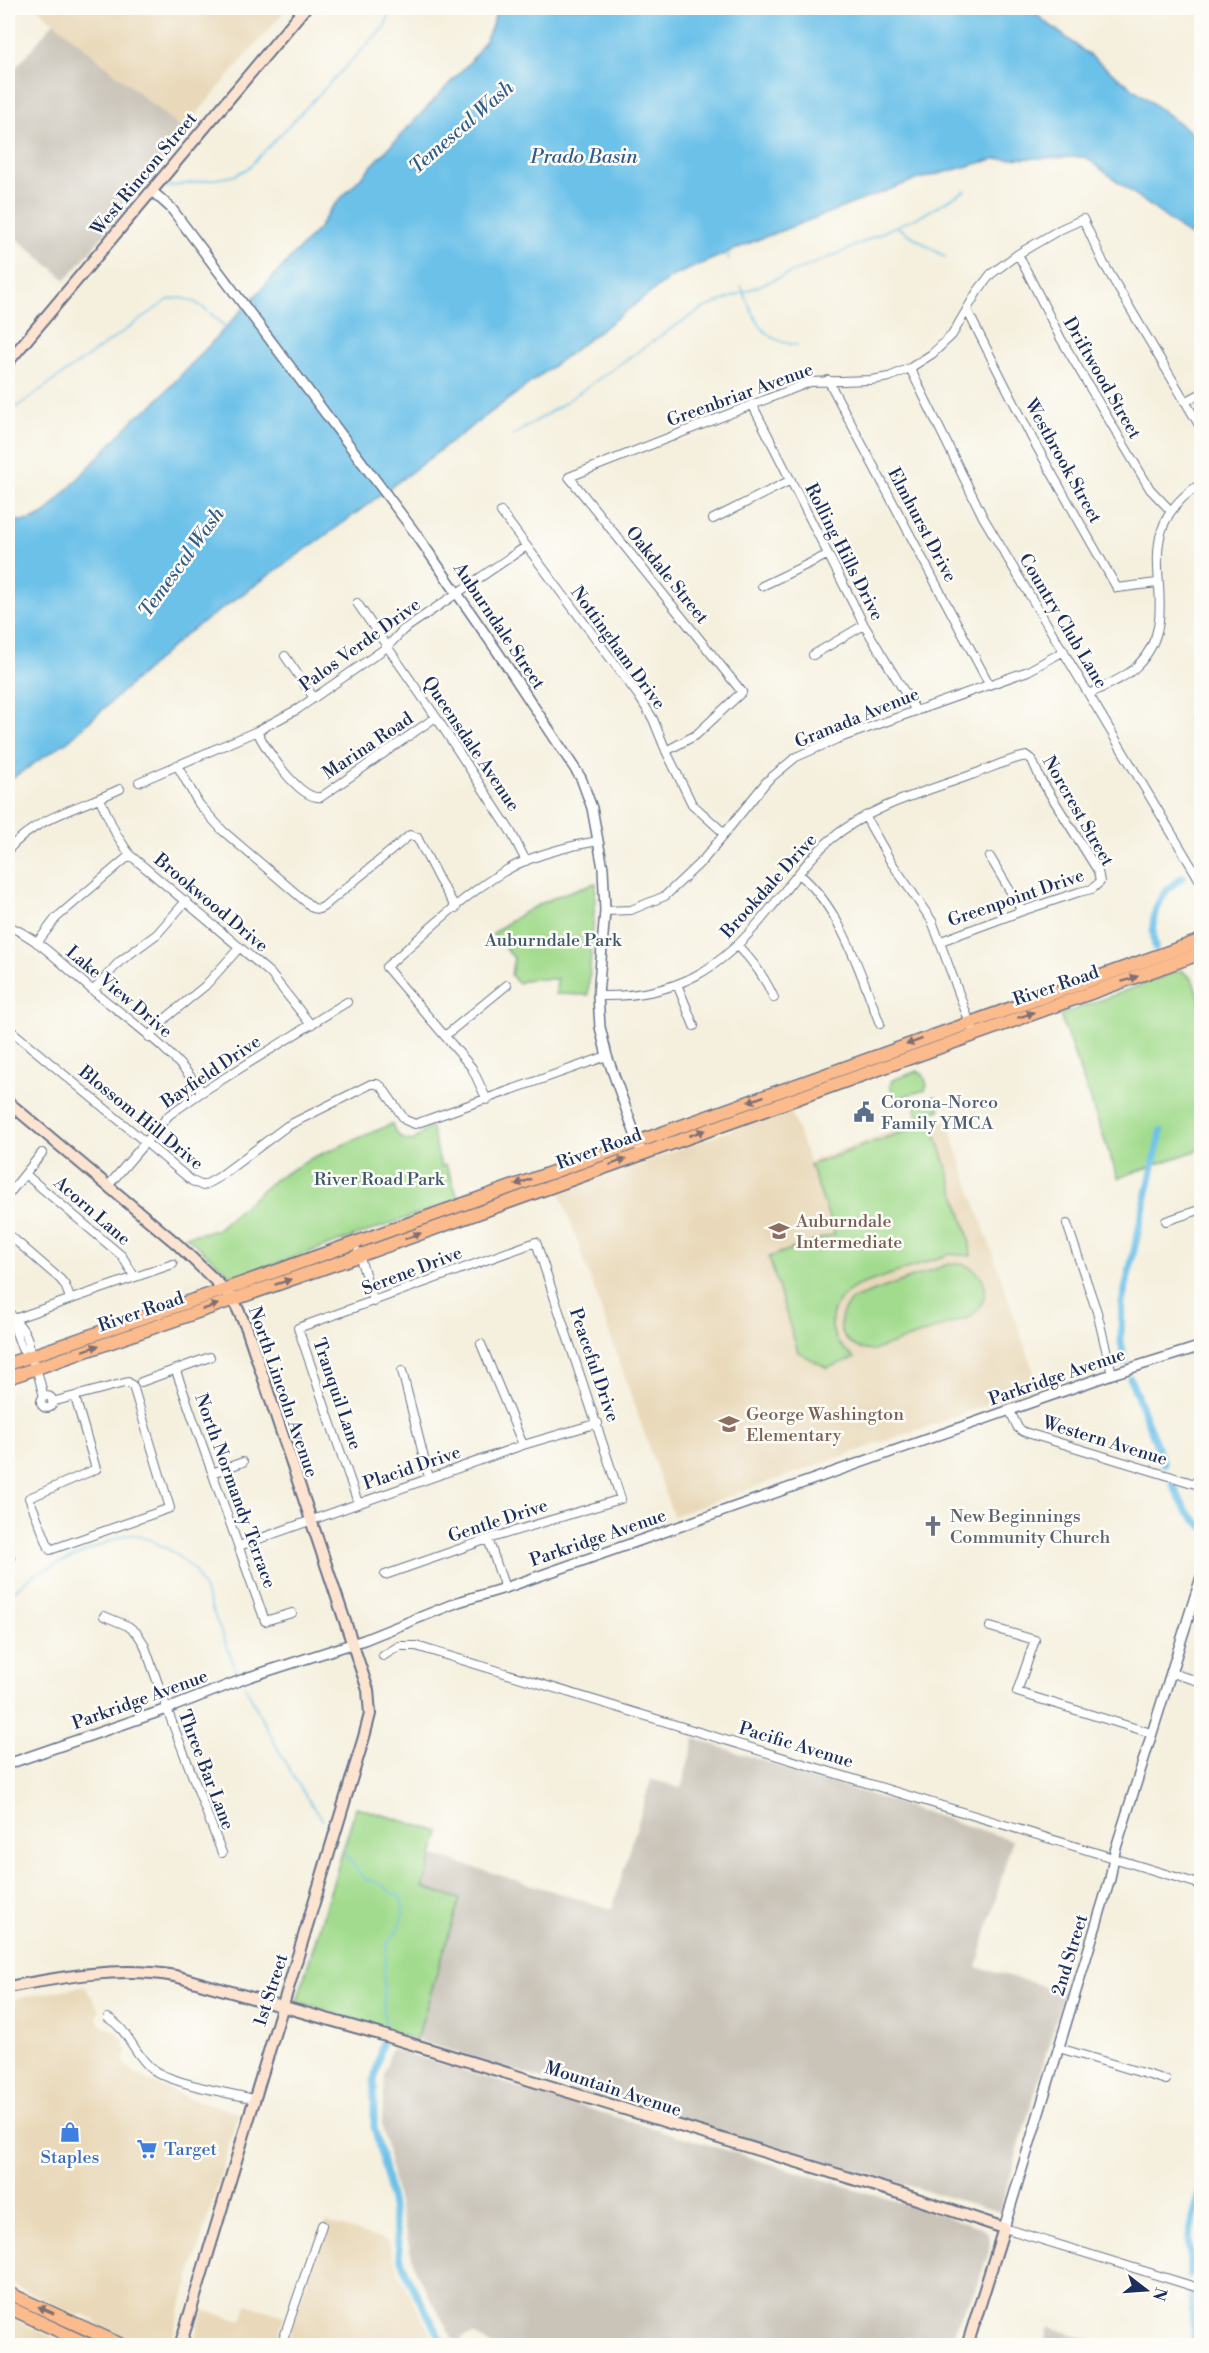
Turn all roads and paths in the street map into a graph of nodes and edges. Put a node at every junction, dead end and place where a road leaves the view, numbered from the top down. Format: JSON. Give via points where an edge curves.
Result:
{"nodes":[{"id":1,"x":305,"y":8,"type":"edge"},
{"id":2,"x":152,"y":191,"type":"junction"},
{"id":3,"x":1018,"y":254,"type":"junction"},
{"id":4,"x":967,"y":310,"type":"junction"},
{"id":5,"x":8,"y":362,"type":"edge"},
{"id":6,"x":910,"y":368,"type":"junction"},
{"id":7,"x":828,"y":380,"type":"junction"},
{"id":8,"x":1202,"y":393,"type":"edge"},
{"id":9,"x":1185,"y":402,"type":"junction"},
{"id":10,"x":752,"y":404,"type":"junction"},
{"id":11,"x":1202,"y":430,"type":"edge"},
{"id":12,"x":568,"y":477,"type":"joint"},
{"id":13,"x":791,"y":480,"type":"junction"},
{"id":14,"x":1202,"y":483,"type":"edge"},
{"id":15,"x":1170,"y":510,"type":"junction"},
{"id":16,"x":501,"y":513,"type":"dead end"},
{"id":17,"x":713,"y":519,"type":"dead end"},
{"id":18,"x":525,"y":547,"type":"junction"},
{"id":19,"x":827,"y":555,"type":"junction"},
{"id":20,"x":1157,"y":583,"type":"junction"},
{"id":21,"x":762,"y":586,"type":"dead end"},
{"id":22,"x":457,"y":592,"type":"junction"},
{"id":23,"x":357,"y":603,"type":"dead end"},
{"id":24,"x":864,"y":625,"type":"junction"},
{"id":25,"x":387,"y":647,"type":"junction"},
{"id":26,"x":1064,"y":651,"type":"junction"},
{"id":27,"x":813,"y":655,"type":"dead end"},
{"id":28,"x":285,"y":656,"type":"dead end"},
{"id":29,"x":989,"y":684,"type":"junction"},
{"id":30,"x":1089,"y":694,"type":"junction"},
{"id":31,"x":314,"y":698,"type":"junction"},
{"id":32,"x":916,"y":711,"type":"junction"},
{"id":33,"x":436,"y":717,"type":"junction"},
{"id":34,"x":257,"y":731,"type":"junction"},
{"id":35,"x":666,"y":752,"type":"junction"},
{"id":36,"x":1027,"y":756,"type":"joint"},
{"id":37,"x":177,"y":765,"type":"junction"},
{"id":38,"x":139,"y":782,"type":"dead end"},
{"id":39,"x":120,"y":789,"type":"dead end"},
{"id":40,"x":100,"y":799,"type":"junction"},
{"id":41,"x":865,"y":816,"type":"junction"},
{"id":42,"x":724,"y":833,"type":"junction"},
{"id":43,"x":598,"y":840,"type":"junction"},
{"id":44,"x":8,"y":850,"type":"edge"},
{"id":45,"x":130,"y":855,"type":"junction"},
{"id":46,"x":990,"y":857,"type":"dead end"},
{"id":47,"x":526,"y":861,"type":"junction"},
{"id":48,"x":799,"y":874,"type":"junction"},
{"id":49,"x":1100,"y":882,"type":"joint"},
{"id":50,"x":1202,"y":884,"type":"edge"},
{"id":51,"x":186,"y":902,"type":"junction"},
{"id":52,"x":456,"y":908,"type":"junction"},
{"id":53,"x":604,"y":911,"type":"junction"},
{"id":54,"x":1022,"y":911,"type":"junction"},
{"id":55,"x":8,"y":926,"type":"edge"},
{"id":56,"x":1202,"y":940,"type":"edge"},
{"id":57,"x":941,"y":941,"type":"junction"},
{"id":58,"x":37,"y":943,"type":"junction"},
{"id":59,"x":738,"y":946,"type":"junction"},
{"id":60,"x":240,"y":947,"type":"junction"},
{"id":61,"x":1202,"y":953,"type":"edge"},
{"id":62,"x":677,"y":984,"type":"junction"},
{"id":63,"x":507,"y":985,"type":"dead end"},
{"id":64,"x":93,"y":991,"type":"junction"},
{"id":65,"x":598,"y":996,"type":"junction"},
{"id":66,"x":774,"y":998,"type":"dead end"},
{"id":67,"x":347,"y":1002,"type":"dead end"},
{"id":68,"x":880,"y":1024,"type":"dead end"},
{"id":69,"x":311,"y":1025,"type":"junction"},
{"id":70,"x":694,"y":1026,"type":"dead end"},
{"id":71,"x":8,"y":1028,"type":"edge"},
{"id":72,"x":971,"y":1028,"type":"junction"},
{"id":73,"x":446,"y":1035,"type":"junction"},
{"id":74,"x":150,"y":1037,"type":"junction"},
{"id":75,"x":607,"y":1056,"type":"junction"},
{"id":76,"x":202,"y":1092,"type":"junction"},
{"id":77,"x":487,"y":1100,"type":"junction"},
{"id":78,"x":8,"y":1102,"type":"edge"},
{"id":79,"x":144,"y":1142,"type":"junction"},
{"id":80,"x":640,"y":1147,"type":"junction"},
{"id":81,"x":42,"y":1153,"type":"dead end"},
{"id":82,"x":25,"y":1174,"type":"junction"},
{"id":83,"x":108,"y":1186,"type":"junction"},
{"id":84,"x":8,"y":1195,"type":"edge"},
{"id":85,"x":1202,"y":1209,"type":"edge"},
{"id":86,"x":1166,"y":1221,"type":"dead end"},
{"id":87,"x":1067,"y":1224,"type":"dead end"},
{"id":88,"x":8,"y":1234,"type":"edge"},
{"id":89,"x":356,"y":1242,"type":"junction"},
{"id":90,"x":536,"y":1242,"type":"joint"},
{"id":91,"x":358,"y":1256,"type":"junction"},
{"id":92,"x":173,"y":1264,"type":"dead end"},
{"id":93,"x":134,"y":1276,"type":"junction"},
{"id":94,"x":224,"y":1289,"type":"junction"},
{"id":95,"x":70,"y":1298,"type":"junction"},
{"id":96,"x":232,"y":1299,"type":"junction"},
{"id":97,"x":374,"y":1302,"type":"junction"},
{"id":98,"x":8,"y":1311,"type":"edge"},
{"id":99,"x":10,"y":1319,"type":"edge"},
{"id":100,"x":298,"y":1328,"type":"joint"},
{"id":101,"x":481,"y":1344,"type":"dead end"},
{"id":102,"x":1202,"y":1346,"type":"edge"},
{"id":103,"x":210,"y":1358,"type":"dead end"},
{"id":104,"x":33,"y":1362,"type":"junction"},
{"id":105,"x":8,"y":1364,"type":"edge"},
{"id":106,"x":176,"y":1371,"type":"junction"},
{"id":107,"x":402,"y":1371,"type":"dead end"},
{"id":108,"x":1117,"y":1373,"type":"junction"},
{"id":109,"x":8,"y":1377,"type":"edge"},
{"id":110,"x":141,"y":1382,"type":"dead end"},
{"id":111,"x":75,"y":1397,"type":"junction"},
{"id":112,"x":1010,"y":1411,"type":"junction"},
{"id":113,"x":597,"y":1423,"type":"junction"},
{"id":114,"x":523,"y":1445,"type":"junction"},
{"id":115,"x":243,"y":1462,"type":"dead end"},
{"id":116,"x":212,"y":1473,"type":"junction"},
{"id":117,"x":429,"y":1478,"type":"junction"},
{"id":118,"x":1202,"y":1486,"type":"edge"},
{"id":119,"x":621,"y":1499,"type":"joint"},
{"id":120,"x":358,"y":1503,"type":"junction"},
{"id":121,"x":311,"y":1520,"type":"junction"},
{"id":122,"x":489,"y":1539,"type":"junction"},
{"id":123,"x":239,"y":1546,"type":"junction"},
{"id":124,"x":8,"y":1551,"type":"edge"},
{"id":125,"x":8,"y":1558,"type":"edge"},
{"id":126,"x":1202,"y":1574,"type":"edge"},
{"id":127,"x":385,"y":1575,"type":"dead end"},
{"id":128,"x":505,"y":1588,"type":"junction"},
{"id":129,"x":292,"y":1613,"type":"dead end"},
{"id":130,"x":104,"y":1616,"type":"dead end"},
{"id":131,"x":990,"y":1627,"type":"dead end"},
{"id":132,"x":354,"y":1643,"type":"junction"},
{"id":133,"x":383,"y":1656,"type":"dead end"},
{"id":134,"x":1171,"y":1673,"type":"junction"},
{"id":135,"x":1202,"y":1682,"type":"edge"},
{"id":136,"x":166,"y":1709,"type":"junction"},
{"id":137,"x":1151,"y":1733,"type":"junction"},
{"id":138,"x":8,"y":1764,"type":"edge"},
{"id":139,"x":222,"y":1853,"type":"dead end"},
{"id":140,"x":1113,"y":1858,"type":"junction"},
{"id":141,"x":1202,"y":1885,"type":"edge"},
{"id":142,"x":8,"y":1987,"type":"edge"},
{"id":143,"x":281,"y":2007,"type":"junction"},
{"id":144,"x":108,"y":2018,"type":"dead end"},
{"id":145,"x":1059,"y":2048,"type":"junction"},
{"id":146,"x":1166,"y":2080,"type":"dead end"},
{"id":147,"x":254,"y":2099,"type":"junction"},
{"id":148,"x":322,"y":2225,"type":"dead end"},
{"id":149,"x":1004,"y":2228,"type":"junction"},
{"id":150,"x":1199,"y":2288,"type":"edge"},
{"id":151,"x":8,"y":2294,"type":"edge"},
{"id":152,"x":8,"y":2307,"type":"edge"},
{"id":153,"x":91,"y":2346,"type":"edge"},
{"id":154,"x":124,"y":2346,"type":"edge"},
{"id":155,"x":180,"y":2346,"type":"edge"},
{"id":156,"x":281,"y":2346,"type":"edge"},
{"id":157,"x":968,"y":2346,"type":"edge"}],
"edges":[{"from":1,"to":2,"type":"main road","name":"West Rincon Street"},
{"from":2,"to":5,"type":"main road","name":"West Rincon Street"},
{"from":2,"to":22,"type":"street","name":"Auburndale Street","via":[[171,208]]},
{"from":3,"to":4,"type":"street","name":"Greenbriar Avenue","via":[[991,274]]},
{"from":3,"to":9,"type":"street","name":"Greenbriar Avenue","via":[[1083,219],[1104,264]]},
{"from":3,"to":15,"type":"street","name":"Driftwood Street","via":[[1067,349],[1150,489]]},
{"from":4,"to":6,"type":"street","name":"Greenbriar Avenue","via":[[943,345]]},
{"from":4,"to":20,"type":"street","name":"Westbrook Street","via":[[1033,440],[1117,588]]},
{"from":6,"to":7,"type":"street","name":"Greenbriar Avenue","via":[[871,380]]},
{"from":6,"to":26,"type":"street","name":"Country Club Lane","via":[[983,518]]},
{"from":7,"to":10,"type":"street","name":"Greenbriar Avenue","via":[[810,382]]},
{"from":7,"to":29,"type":"street","name":"Elmhurst Drive"},
{"from":8,"to":9,"type":"street"},
{"from":9,"to":11,"type":"street"},
{"from":10,"to":12,"type":"street","name":"Greenbriar Avenue"},
{"from":10,"to":13,"type":"street","name":"Rolling Hills Drive"},
{"from":12,"to":35,"type":"street","name":"Oakdale Street","via":[[742,692],[696,735]]},
{"from":13,"to":17,"type":"street"},
{"from":13,"to":19,"type":"street","name":"Rolling Hills Drive"},
{"from":14,"to":15,"type":"street"},
{"from":15,"to":20,"type":"street","via":[[1157,545]]},
{"from":16,"to":18,"type":"street","name":"Nottingham Drive"},
{"from":18,"to":22,"type":"street","name":"Palos Verde Drive"},
{"from":18,"to":35,"type":"street","name":"Nottingham Drive","via":[[638,695],[653,718]]},
{"from":19,"to":21,"type":"street"},
{"from":19,"to":24,"type":"street","name":"Rolling Hills Drive"},
{"from":20,"to":30,"type":"street","via":[[1160,627],[1150,648],[1136,667]]},
{"from":22,"to":25,"type":"street","name":"Palos Verde Drive","via":[[403,630]]},
{"from":22,"to":43,"type":"street","name":"Auburndale Street","via":[[575,768],[589,798]]},
{"from":23,"to":25,"type":"street","name":"Queensdale Avenue"},
{"from":24,"to":27,"type":"street"},
{"from":24,"to":32,"type":"street","name":"Rolling Hills Drive"},
{"from":25,"to":31,"type":"street","name":"Palos Verde Drive"},
{"from":25,"to":33,"type":"street","name":"Queensdale Avenue"},
{"from":26,"to":29,"type":"street","name":"Granada Avenue","via":[[1028,671]]},
{"from":26,"to":30,"type":"street","name":"Country Club Lane"},
{"from":28,"to":31,"type":"street"},
{"from":29,"to":32,"type":"street","name":"Granada Avenue"},
{"from":30,"to":50,"type":"street","name":"Country Club Lane"},
{"from":31,"to":34,"type":"street","name":"Palos Verde Drive"},
{"from":32,"to":42,"type":"street","name":"Granada Avenue","via":[[796,757],[766,781]]},
{"from":33,"to":34,"type":"street","name":"Marina Road","via":[[316,798],[281,768]]},
{"from":33,"to":47,"type":"street","name":"Queensdale Avenue"},
{"from":34,"to":37,"type":"street","name":"Palos Verde Drive"},
{"from":35,"to":42,"type":"street","name":"Nottingham Drive","via":[[692,804]]},
{"from":36,"to":41,"type":"street","name":"Brookdale Drive"},
{"from":36,"to":49,"type":"street","name":"Norcrest Street","via":[[1098,871]]},
{"from":37,"to":38,"type":"street","name":"Palos Verde Drive"},
{"from":37,"to":52,"type":"street","via":[[199,804],[223,831],[313,908],[323,907],[410,835],[417,837]]},
{"from":39,"to":40,"type":"street"},
{"from":40,"to":44,"type":"street","via":[[48,818],[18,838]]},
{"from":40,"to":45,"type":"street","name":"Brookwood Drive"},
{"from":41,"to":48,"type":"street","name":"Brookdale Drive","via":[[830,841]]},
{"from":41,"to":57,"type":"street","via":[[891,862],[924,906]]},
{"from":42,"to":53,"type":"street","name":"Granada Avenue","via":[[704,859],[665,896],[631,910]]},
{"from":43,"to":47,"type":"street"},
{"from":43,"to":53,"type":"street","name":"Auburndale Street"},
{"from":45,"to":51,"type":"street","name":"Brookwood Drive"},
{"from":45,"to":58,"type":"street","via":[[56,918]]},
{"from":46,"to":54,"type":"street"},
{"from":47,"to":52,"type":"street","via":[[498,876]]},
{"from":48,"to":59,"type":"street","name":"Brookdale Drive"},
{"from":48,"to":68,"type":"street","via":[[840,929]]},
{"from":49,"to":54,"type":"street","name":"Greenpoint Drive","via":[[1092,890]]},
{"from":51,"to":60,"type":"street","name":"Brookwood Drive"},
{"from":51,"to":64,"type":"street","via":[[157,934],[119,962]]},
{"from":52,"to":73,"type":"street","via":[[386,967]]},
{"from":53,"to":65,"type":"street","name":"Auburndale Street"},
{"from":54,"to":57,"type":"street","name":"Greenpoint Drive"},
{"from":55,"to":58,"type":"street","name":"Lake View Drive"},
{"from":56,"to":72,"type":"main road","name":"River Road"},
{"from":57,"to":72,"type":"street"},
{"from":58,"to":64,"type":"street","name":"Lake View Drive"},
{"from":59,"to":62,"type":"street","name":"Brookdale Drive","via":[[720,962]]},
{"from":59,"to":66,"type":"street","via":[[752,959]]},
{"from":60,"to":69,"type":"street","name":"Brookwood Drive","via":[[284,988]]},
{"from":60,"to":74,"type":"street"},
{"from":72,"to":61,"type":"main road","name":"River Road","one_way":true},
{"from":62,"to":65,"type":"street","name":"Brookdale Drive","via":[[643,993]]},
{"from":62,"to":70,"type":"street"},
{"from":63,"to":73,"type":"street"},
{"from":64,"to":74,"type":"street","name":"Lake View Drive"},
{"from":65,"to":75,"type":"street","name":"Auburndale Street"},
{"from":67,"to":69,"type":"street","name":"Bayfield Drive"},
{"from":69,"to":76,"type":"street","name":"Bayfield Drive"},
{"from":71,"to":79,"type":"street","name":"Blossom Hill Drive"},
{"from":72,"to":80,"type":"main road","name":"River Road"},
{"from":73,"to":77,"type":"street","via":[[472,1068]]},
{"from":74,"to":76,"type":"street","name":"Lake View Drive"},
{"from":75,"to":77,"type":"street","name":"Blossom Hill Drive"},
{"from":75,"to":80,"type":"street","name":"Auburndale Street"},
{"from":76,"to":79,"type":"street","name":"Bayfield Drive","via":[[169,1115]]},
{"from":77,"to":79,"type":"street","name":"Blossom Hill Drive","via":[[415,1124],[405,1120],[382,1087],[370,1084],[287,1126],[203,1186]]},
{"from":78,"to":83,"type":"main road","name":"North Lincoln Avenue"},
{"from":79,"to":83,"type":"street","name":"Bayfield Drive"},
{"from":80,"to":89,"type":"main road","name":"River Road","one_way":true},
{"from":91,"to":80,"type":"main road","name":"River Road","one_way":true},
{"from":81,"to":82,"type":"street"},
{"from":82,"to":84,"type":"street"},
{"from":82,"to":93,"type":"street","name":"Acorn Lane","via":[[122,1256]]},
{"from":83,"to":94,"type":"main road","name":"North Lincoln Avenue"},
{"from":85,"to":86,"type":"street"},
{"from":87,"to":108,"type":"street"},
{"from":88,"to":95,"type":"street","via":[[60,1279]]},
{"from":89,"to":91,"type":"street"},
{"from":89,"to":94,"type":"main road","name":"River Road"},
{"from":90,"to":97,"type":"street","name":"Serene Drive"},
{"from":90,"to":113,"type":"street","name":"Peaceful Drive"},
{"from":96,"to":91,"type":"main road","name":"River Road","one_way":true},
{"from":91,"to":97,"type":"street"},
{"from":92,"to":93,"type":"street"},
{"from":93,"to":95,"type":"street"},
{"from":94,"to":96,"type":"main road","name":"North Lincoln Avenue"},
{"from":94,"to":104,"type":"main road","name":"River Road"},
{"from":95,"to":99,"type":"street"},
{"from":104,"to":96,"type":"main road","name":"River Road","one_way":true},
{"from":96,"to":121,"type":"main road","name":"North Lincoln Avenue","via":[[247,1329]]},
{"from":97,"to":100,"type":"street","name":"Serene Drive"},
{"from":98,"to":99,"type":"street"},
{"from":99,"to":104,"type":"street","via":[[21,1324]]},
{"from":100,"to":120,"type":"street","name":"Tranquil Lane"},
{"from":101,"to":114,"type":"street"},
{"from":102,"to":108,"type":"street","name":"Parkridge Avenue"},
{"from":103,"to":106,"type":"street"},
{"from":104,"to":105,"type":"main road","name":"River Road"},
{"from":104,"to":109,"type":"main road","name":"River Road"},
{"from":104,"to":111,"type":"street","via":[[44,1397],[50,1397],[52,1402]]},
{"from":106,"to":110,"type":"street"},
{"from":106,"to":116,"type":"street","name":"North Normandy Terrace"},
{"from":107,"to":117,"type":"street"},
{"from":108,"to":112,"type":"street","name":"Parkridge Avenue"},
{"from":111,"to":111,"type":"street","via":[[96,1469],[29,1498],[50,1550],[170,1508],[133,1386],[128,1382]]},
{"from":112,"to":118,"type":"street","name":"Western Avenue","via":[[1024,1432]]},
{"from":112,"to":128,"type":"street","name":"Parkridge Avenue"},
{"from":113,"to":114,"type":"street","name":"Placid Drive"},
{"from":113,"to":119,"type":"street","name":"Peaceful Drive"},
{"from":114,"to":117,"type":"street","name":"Placid Drive"},
{"from":115,"to":116,"type":"street"},
{"from":116,"to":123,"type":"street","name":"North Normandy Terrace"},
{"from":117,"to":120,"type":"street","name":"Placid Drive"},
{"from":119,"to":122,"type":"street","name":"Gentle Drive"},
{"from":120,"to":121,"type":"street","name":"Placid Drive"},
{"from":121,"to":123,"type":"street","name":"Placid Drive"},
{"from":121,"to":132,"type":"main road","name":"North Lincoln Avenue"},
{"from":122,"to":127,"type":"street","name":"Gentle Drive"},
{"from":122,"to":128,"type":"street"},
{"from":123,"to":129,"type":"street","name":"North Normandy Terrace","via":[[265,1621]]},
{"from":124,"to":125,"type":"street"},
{"from":126,"to":134,"type":"street","name":"2nd Street"},
{"from":128,"to":132,"type":"street","name":"Parkridge Avenue"},
{"from":130,"to":136,"type":"street","name":"Three Bar Lane","via":[[137,1633]]},
{"from":131,"to":137,"type":"street","via":[[1035,1640],[1017,1692]]},
{"from":132,"to":136,"type":"street","name":"Parkridge Avenue"},
{"from":132,"to":143,"type":"main road","name":"1st Street","via":[[368,1690],[370,1714]]},
{"from":133,"to":140,"type":"street","name":"Pacific Avenue","via":[[399,1646],[416,1646]]},
{"from":134,"to":135,"type":"street"},
{"from":134,"to":137,"type":"street","name":"2nd Street"},
{"from":136,"to":138,"type":"street","name":"Parkridge Avenue"},
{"from":136,"to":139,"type":"street","name":"Three Bar Lane"},
{"from":137,"to":140,"type":"street","name":"2nd Street"},
{"from":140,"to":141,"type":"street","name":"Pacific Avenue"},
{"from":140,"to":145,"type":"street","name":"2nd Street"},
{"from":142,"to":143,"type":"main road","name":"Mountain Avenue","via":[[103,1973],[152,1972]]},
{"from":143,"to":147,"type":"main road","name":"1st Street"},
{"from":143,"to":149,"type":"main road","name":"Mountain Avenue"},
{"from":144,"to":147,"type":"street","via":[[123,2030],[153,2070]]},
{"from":145,"to":146,"type":"street"},
{"from":145,"to":149,"type":"street","name":"2nd Street"},
{"from":147,"to":155,"type":"main road","name":"1st Street"},
{"from":148,"to":156,"type":"street"},
{"from":149,"to":150,"type":"street","name":"Mountain Avenue"},
{"from":149,"to":157,"type":"main road","name":"2nd Street"},
{"from":154,"to":151,"type":"main road","one_way":true},
{"from":152,"to":153,"type":"main road"}]}
